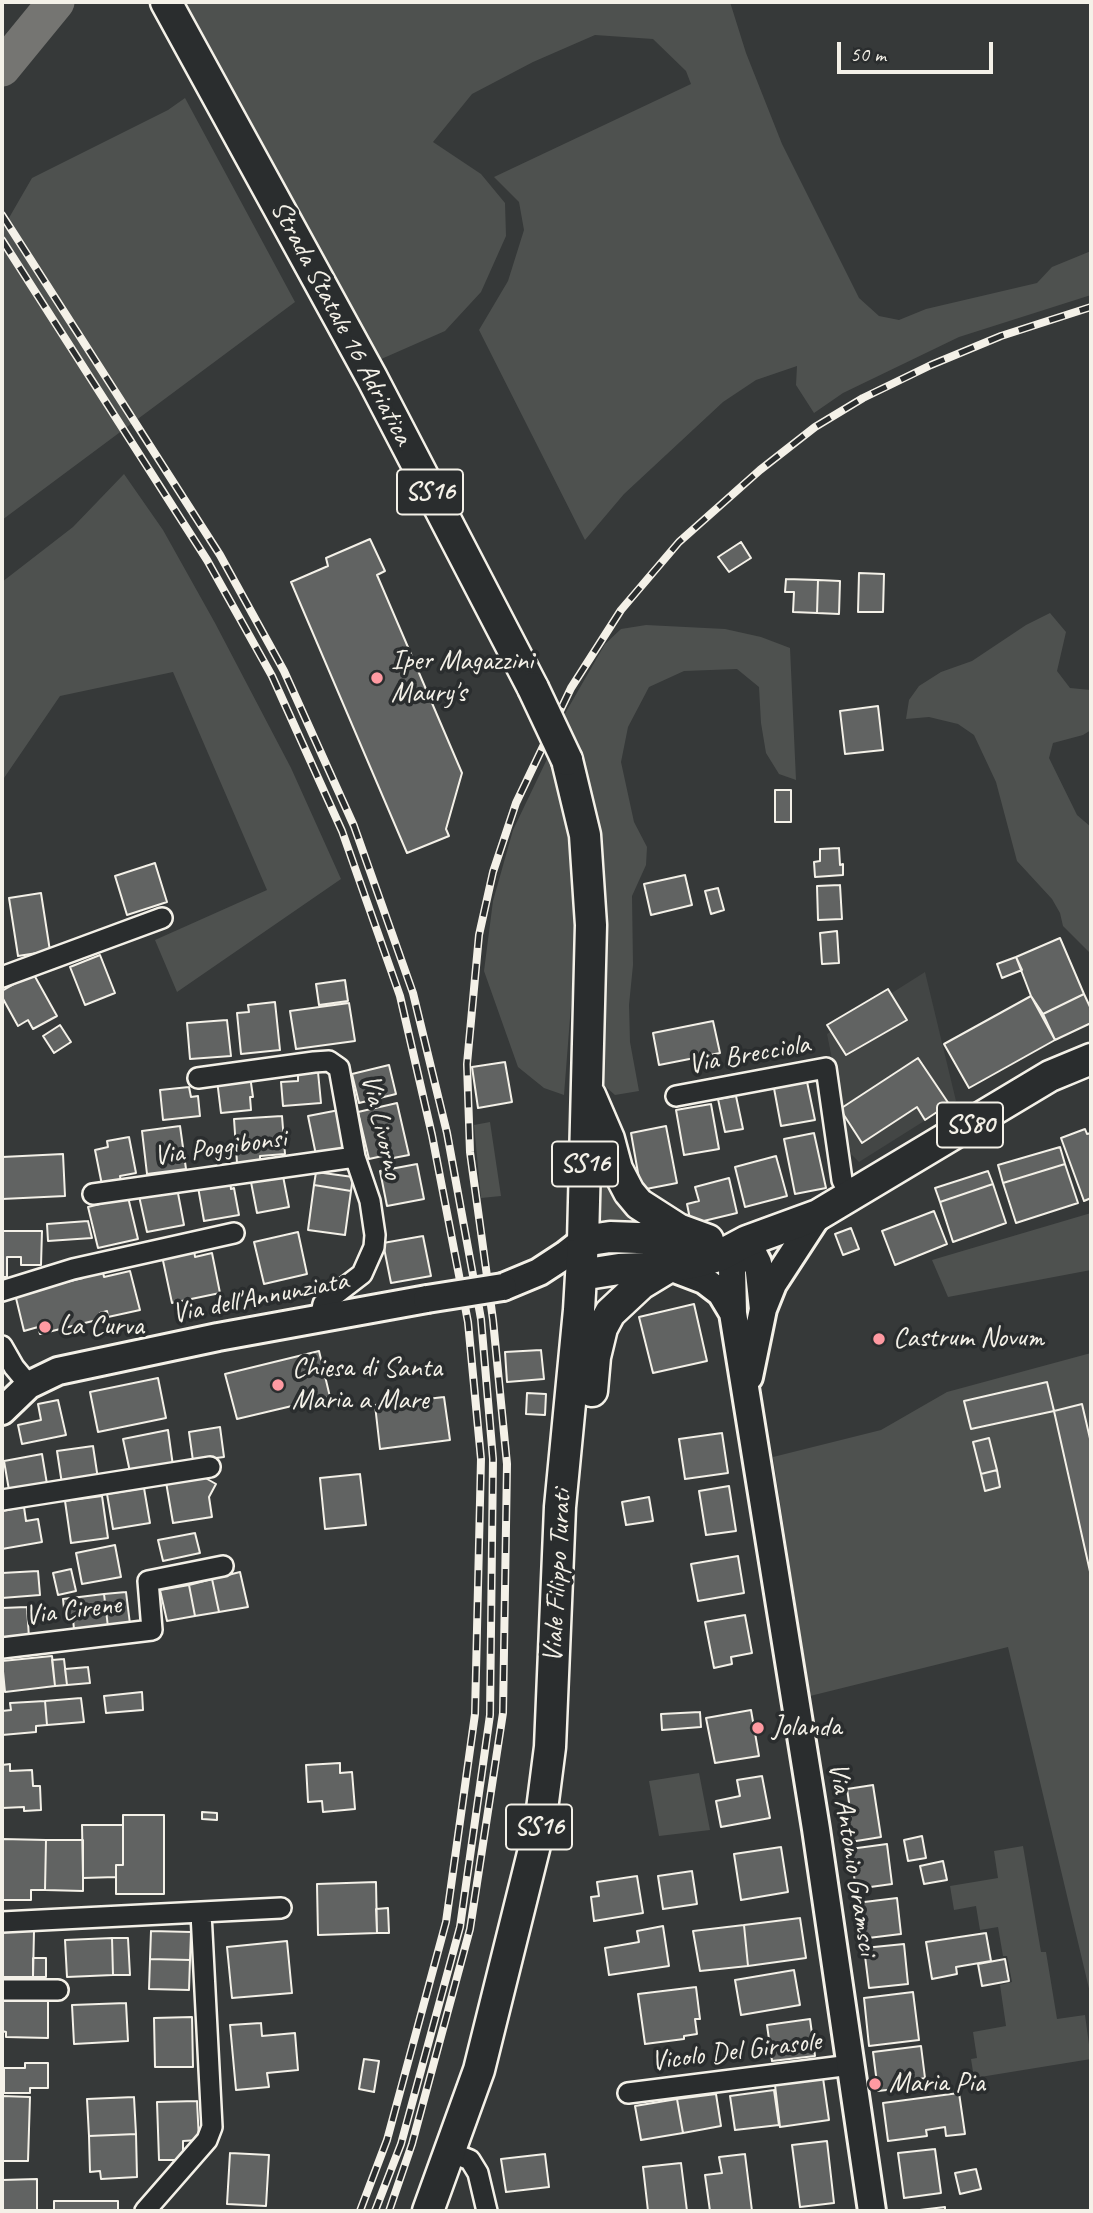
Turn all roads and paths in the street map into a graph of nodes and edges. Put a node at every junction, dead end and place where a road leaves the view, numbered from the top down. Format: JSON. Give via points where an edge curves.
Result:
{"nodes":[{"id":1,"x":166,"y":2,"type":"edge"},
{"id":2,"x":162,"y":918,"type":"dead end"},
{"id":3,"x":591,"y":925,"type":"joint"},
{"id":4,"x":2,"y":977,"type":"edge"},
{"id":5,"x":1091,"y":1059,"type":"edge"},
{"id":6,"x":198,"y":1078,"type":"dead end"},
{"id":7,"x":586,"y":1087,"type":"junction"},
{"id":8,"x":676,"y":1096,"type":"dead end"},
{"id":9,"x":355,"y":1157,"type":"junction"},
{"id":10,"x":93,"y":1194,"type":"dead end"},
{"id":11,"x":851,"y":1197,"type":"junction"},
{"id":12,"x":818,"y":1215,"type":"junction"},
{"id":13,"x":234,"y":1233,"type":"dead end"},
{"id":14,"x":708,"y":1240,"type":"junction"},
{"id":15,"x":583,"y":1241,"type":"junction"},
{"id":16,"x":747,"y":1241,"type":"junction"},
{"id":17,"x":670,"y":1267,"type":"junction"},
{"id":18,"x":581,"y":1275,"type":"junction"},
{"id":19,"x":503,"y":1287,"type":"junction"},
{"id":20,"x":2,"y":1291,"type":"edge"},
{"id":21,"x":763,"y":1309,"type":"junction"},
{"id":22,"x":733,"y":1313,"type":"junction"},
{"id":23,"x":320,"y":1319,"type":"junction"},
{"id":24,"x":2,"y":1346,"type":"edge"},
{"id":25,"x":29,"y":1385,"type":"junction"},
{"id":26,"x":746,"y":1393,"type":"junction"},
{"id":27,"x":2,"y":1411,"type":"edge"},
{"id":28,"x":568,"y":1428,"type":"junction"},
{"id":29,"x":210,"y":1467,"type":"dead end"},
{"id":30,"x":2,"y":1500,"type":"edge"},
{"id":31,"x":223,"y":1566,"type":"dead end"},
{"id":32,"x":2,"y":1648,"type":"edge"},
{"id":33,"x":281,"y":1908,"type":"dead end"},
{"id":34,"x":201,"y":1913,"type":"junction"},
{"id":35,"x":2,"y":1922,"type":"edge"},
{"id":36,"x":2,"y":1990,"type":"edge"},
{"id":37,"x":58,"y":1990,"type":"dead end"},
{"id":38,"x":851,"y":2065,"type":"junction"},
{"id":39,"x":628,"y":2093,"type":"dead end"},
{"id":40,"x":450,"y":2152,"type":"junction"},
{"id":41,"x":145,"y":2211,"type":"edge"},
{"id":42,"x":428,"y":2211,"type":"edge"},
{"id":43,"x":487,"y":2211,"type":"edge"},
{"id":44,"x":872,"y":2211,"type":"edge"}],
"edges":[{"from":1,"to":3,"type":"main road","name":"Strada Statale 16 Adriatica","number":"SS16","bridge":true,"via":[[328,296],[568,760],[585,835]]},
{"from":2,"to":4,"type":"street"},
{"from":3,"to":7,"type":"main road","name":"Viale Filippo Turati","number":"SS16"},
{"from":5,"to":11,"type":"main road","number":"SS80","via":[[1050,1076]]},
{"from":6,"to":9,"type":"street","name":"Via Livorno","via":[[329,1061],[339,1069]]},
{"from":7,"to":14,"type":"main road","number":"SS80","via":[[629,1192],[639,1204],[678,1228]]},
{"from":7,"to":15,"type":"main road","name":"Viale Filippo Turati","number":"SS16"},
{"from":8,"to":11,"type":"street","name":"Via Brecciola","via":[[826,1068],[842,1180]]},
{"from":9,"to":10,"type":"street","name":"Via Poggibonsi"},
{"from":9,"to":23,"type":"street","name":"Via Livorno","via":[[370,1201],[374,1247],[362,1274],[323,1304]]},
{"from":11,"to":12,"type":"main road","number":"SS80"},
{"from":12,"to":16,"type":"main road","number":"SS80"},
{"from":12,"to":21,"type":"street","name":"Via Antonio Gramsci","via":[[785,1264]]},
{"from":13,"to":20,"type":"street","via":[[73,1269]]},
{"from":14,"to":15,"type":"main road","number":"SS80","via":[[610,1237]]},
{"from":14,"to":16,"type":"main road","number":"SS80"},
{"from":15,"to":18,"type":"main road","name":"Viale Filippo Turati","number":"SS16"},
{"from":15,"to":19,"type":"street","name":"Via dell'Annunziata","via":[[539,1272]]},
{"from":16,"to":17,"type":"main road","number":"SS80","via":[[719,1256]]},
{"from":16,"to":21,"type":"street","name":"Via Antonio Gramsci","via":[[758,1263]]},
{"from":16,"to":22,"type":"street","name":"Via Antonio Gramsci","via":[[732,1269]]},
{"from":17,"to":18,"type":"main road","number":"SS80"},
{"from":17,"to":22,"type":"street","name":"Via Antonio Gramsci","via":[[704,1280],[721,1293]]},
{"from":17,"to":28,"type":"main road","number":"SS80","via":[[641,1284],[610,1313],[594,1357],[592,1396]]},
{"from":18,"to":19,"type":"street","name":"Via dell'Annunziata"},
{"from":18,"to":28,"type":"main road","name":"Viale Filippo Turati","number":"SS16"},
{"from":19,"to":23,"type":"street","name":"Via dell'Annunziata","bridge":true},
{"from":21,"to":26,"type":"street","name":"Via Antonio Gramsci"},
{"from":22,"to":26,"type":"street","name":"Via Antonio Gramsci"},
{"from":23,"to":25,"type":"street","name":"Via dell'Annunziata","via":[[96,1362],[58,1371]]},
{"from":24,"to":25,"type":"street"},
{"from":25,"to":27,"type":"street","name":"Via dell'Annunziata"},
{"from":26,"to":38,"type":"street","name":"Via Antonio Gramsci"},
{"from":28,"to":40,"type":"main road","name":"Viale Filippo Turati","number":"SS16","via":[[560,1507],[550,1746],[540,1825],[479,2070]]},
{"from":29,"to":30,"type":"street"},
{"from":31,"to":32,"type":"street","name":"Via Cirene","via":[[148,1581],[152,1630]]},
{"from":33,"to":34,"type":"street"},
{"from":34,"to":35,"type":"street"},
{"from":34,"to":41,"type":"street","via":[[212,2127]]},
{"from":36,"to":37,"type":"street"},
{"from":38,"to":39,"type":"street","name":"Vicolo Del Girasole"},
{"from":38,"to":44,"type":"street","name":"Via Antonio Gramsci"},
{"from":40,"to":42,"type":"main road","name":"Viale Filippo Turati","number":"SS16"},
{"from":40,"to":43,"type":"street","via":[[470,2160]]}]}
